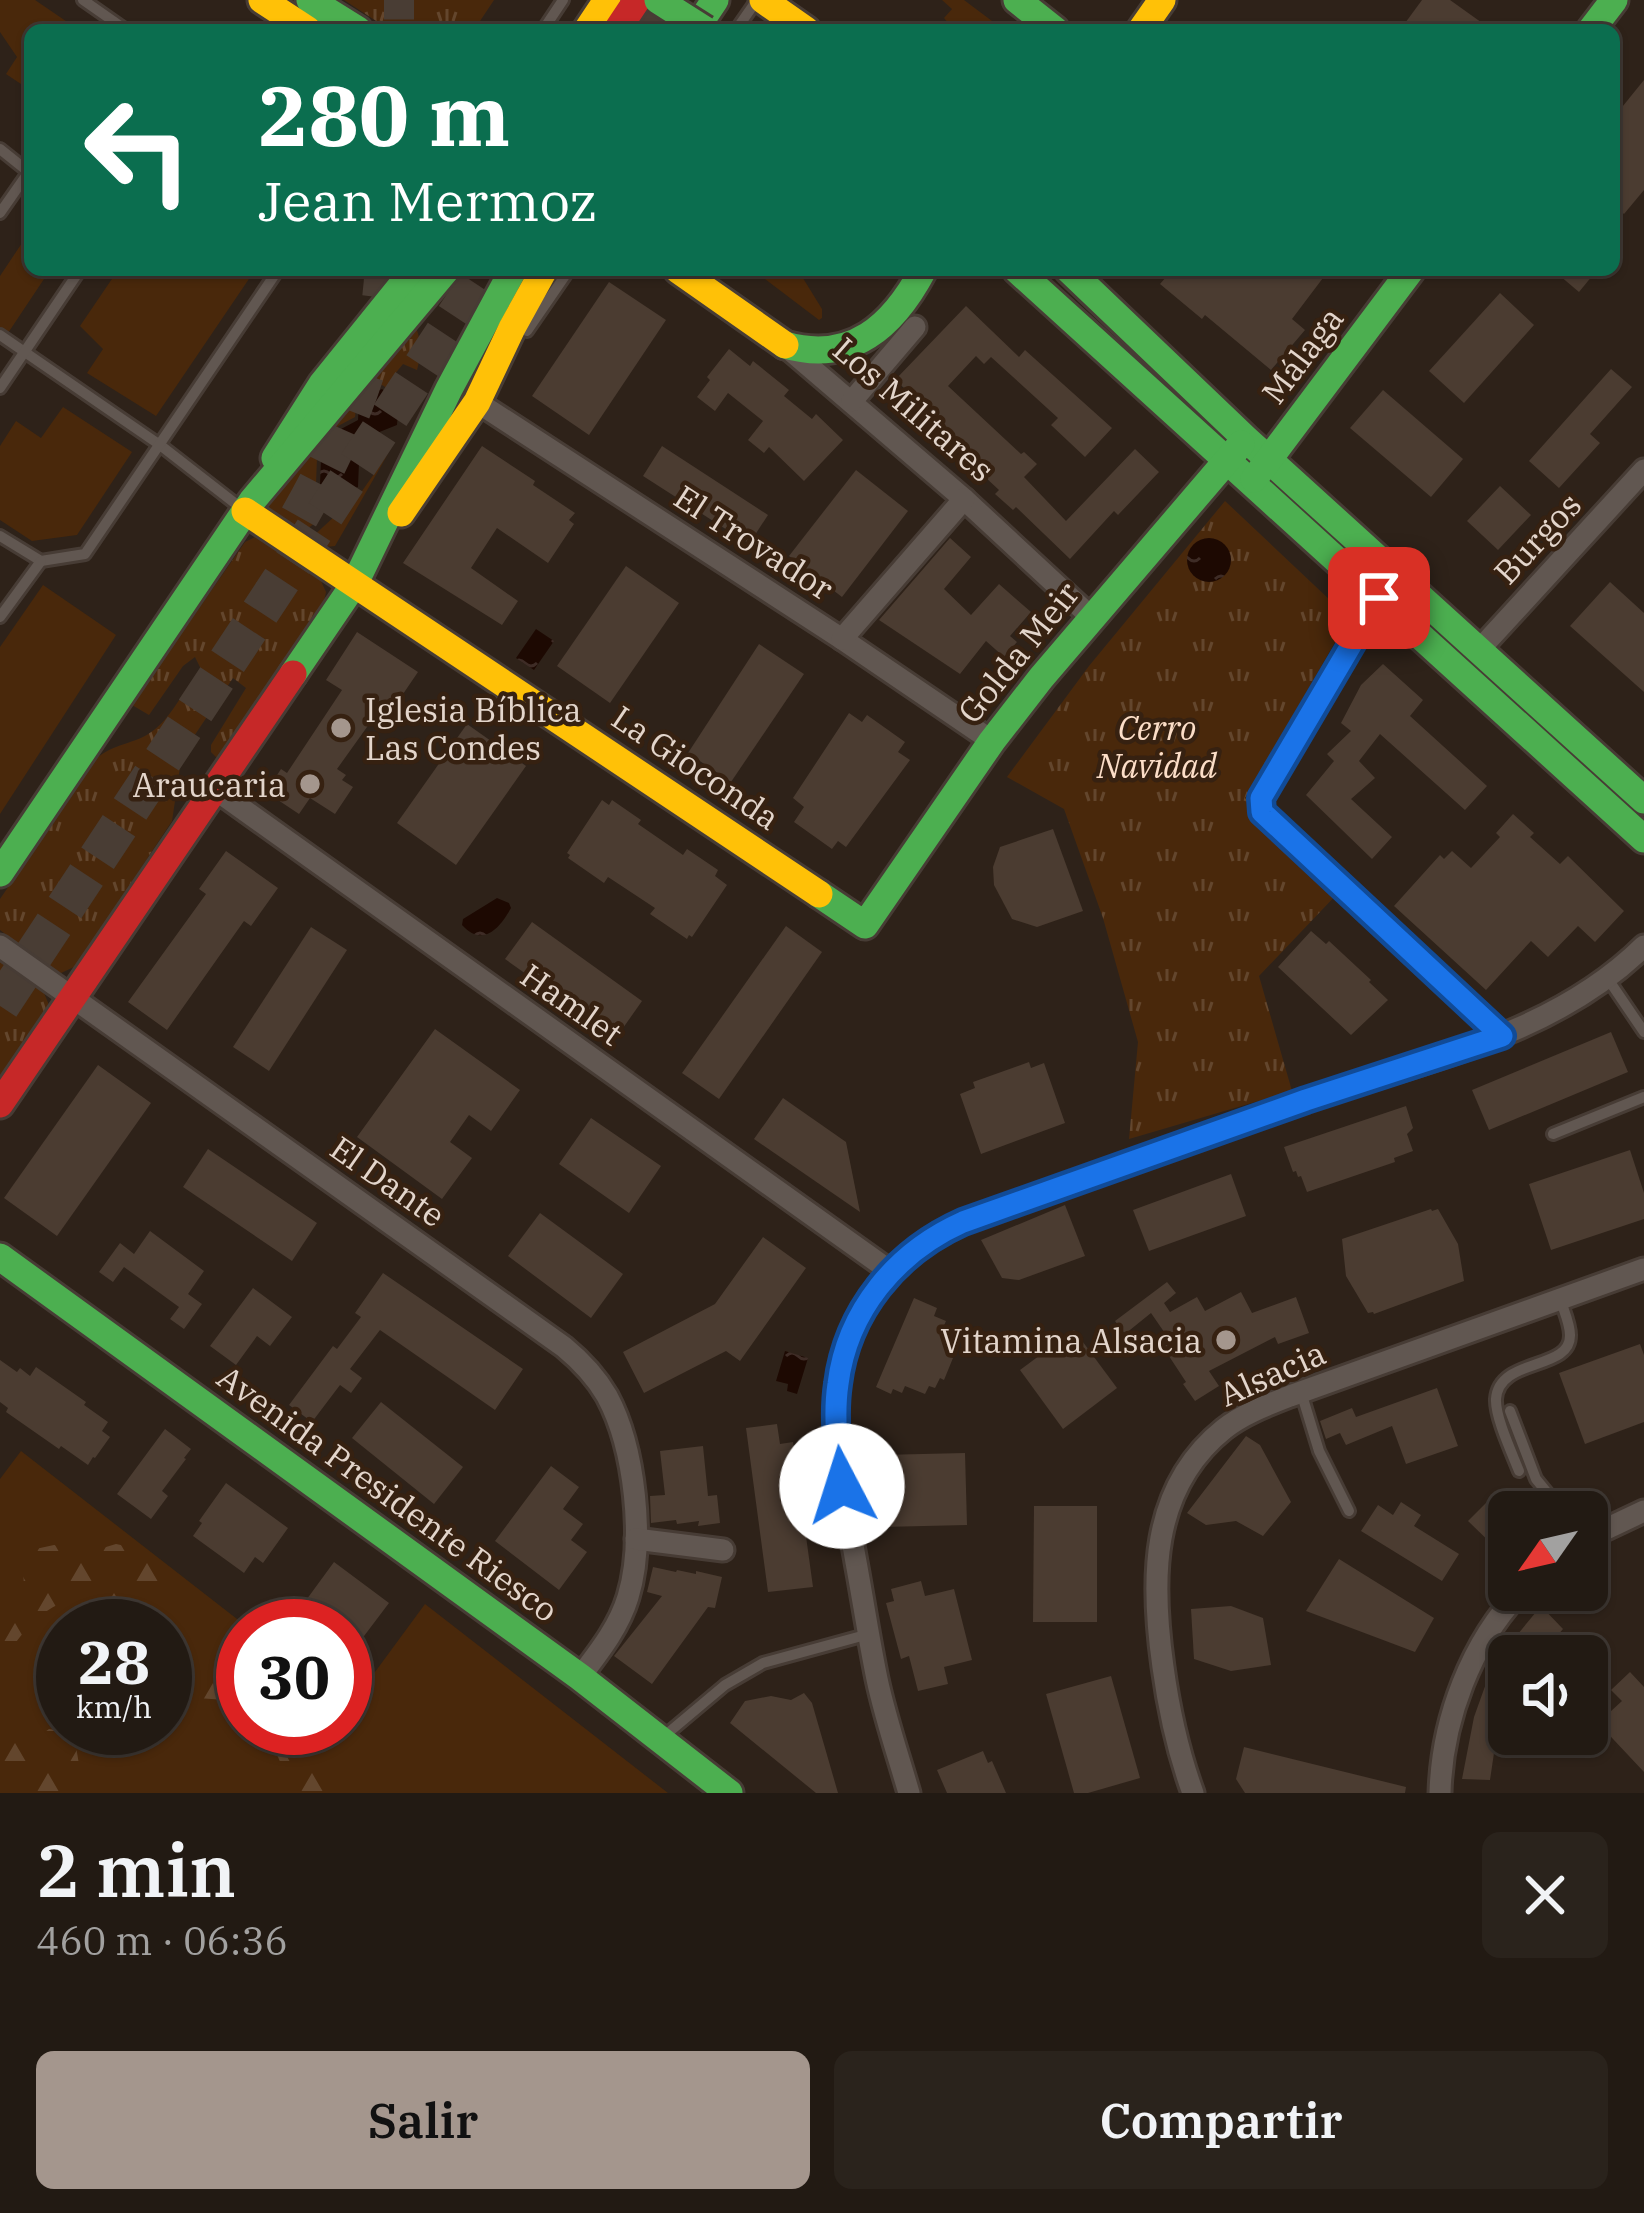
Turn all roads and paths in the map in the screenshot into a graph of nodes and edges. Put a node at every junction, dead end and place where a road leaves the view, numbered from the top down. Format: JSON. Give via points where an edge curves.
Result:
{"nodes":[{"id":1,"x":83,"y":0,"type":"edge"},
{"id":2,"x":262,"y":0,"type":"edge"},
{"id":3,"x":310,"y":0,"type":"edge"},
{"id":4,"x":658,"y":0,"type":"edge"},
{"id":5,"x":760,"y":0,"type":"edge"},
{"id":6,"x":1016,"y":0,"type":"edge"},
{"id":7,"x":1614,"y":0,"type":"edge"},
{"id":8,"x":117,"y":24,"type":"edge"},
{"id":9,"x":299,"y":24,"type":"edge"},
{"id":10,"x":348,"y":24,"type":"edge"},
{"id":11,"x":696,"y":24,"type":"edge"},
{"id":12,"x":741,"y":24,"type":"edge"},
{"id":13,"x":797,"y":24,"type":"edge"},
{"id":14,"x":1047,"y":24,"type":"edge"},
{"id":15,"x":1596,"y":24,"type":"edge"},
{"id":16,"x":0,"y":149,"type":"edge"},
{"id":17,"x":24,"y":167,"type":"edge"},
{"id":18,"x":24,"y":180,"type":"edge"},
{"id":19,"x":0,"y":213,"type":"edge"},
{"id":20,"x":76,"y":276,"type":"edge"},
{"id":21,"x":274,"y":276,"type":"edge"},
{"id":22,"x":393,"y":276,"type":"edge"},
{"id":23,"x":409,"y":276,"type":"edge"},
{"id":24,"x":441,"y":276,"type":"edge"},
{"id":25,"x":510,"y":276,"type":"edge"},
{"id":26,"x":541,"y":276,"type":"edge"},
{"id":27,"x":564,"y":276,"type":"edge"},
{"id":28,"x":687,"y":276,"type":"edge"},
{"id":29,"x":920,"y":276,"type":"edge"},
{"id":30,"x":1024,"y":276,"type":"edge"},
{"id":31,"x":1075,"y":276,"type":"edge"},
{"id":32,"x":1407,"y":276,"type":"edge"},
{"id":33,"x":915,"y":327,"type":"dead end"},
{"id":34,"x":363,"y":329,"type":"junction"},
{"id":35,"x":0,"y":335,"type":"edge"},
{"id":36,"x":785,"y":345,"type":"junction"},
{"id":37,"x":25,"y":351,"type":"junction"},
{"id":38,"x":0,"y":388,"type":"edge"},
{"id":39,"x":852,"y":401,"type":"junction"},
{"id":40,"x":477,"y":402,"type":"junction"},
{"id":41,"x":1246,"y":439,"type":"junction"},
{"id":42,"x":160,"y":445,"type":"junction"},
{"id":43,"x":1269,"y":460,"type":"junction"},
{"id":44,"x":1226,"y":461,"type":"junction"},
{"id":45,"x":1644,"y":470,"type":"edge"},
{"id":46,"x":1251,"y":484,"type":"junction"},
{"id":47,"x":964,"y":500,"type":"junction"},
{"id":48,"x":249,"y":506,"type":"junction"},
{"id":49,"x":0,"y":536,"type":"edge"},
{"id":50,"x":41,"y":561,"type":"junction"},
{"id":51,"x":355,"y":583,"type":"junction"},
{"id":52,"x":1379,"y":598,"type":"junction"},
{"id":53,"x":0,"y":617,"type":"edge"},
{"id":54,"x":1091,"y":617,"type":"junction"},
{"id":55,"x":842,"y":639,"type":"junction"},
{"id":56,"x":1478,"y":650,"type":"junction"},
{"id":57,"x":992,"y":741,"type":"junction"},
{"id":58,"x":216,"y":790,"type":"junction"},
{"id":59,"x":1644,"y":800,"type":"edge"},
{"id":60,"x":1644,"y":839,"type":"edge"},
{"id":61,"x":0,"y":874,"type":"edge"},
{"id":62,"x":865,"y":925,"type":"joint"},
{"id":63,"x":0,"y":946,"type":"edge"},
{"id":64,"x":1644,"y":946,"type":"edge"},
{"id":65,"x":1608,"y":979,"type":"junction"},
{"id":66,"x":72,"y":998,"type":"junction"},
{"id":67,"x":1644,"y":1032,"type":"edge"},
{"id":68,"x":1502,"y":1036,"type":"junction"},
{"id":69,"x":1644,"y":1097,"type":"edge"},
{"id":70,"x":0,"y":1104,"type":"edge"},
{"id":71,"x":1553,"y":1134,"type":"dead end"},
{"id":72,"x":0,"y":1257,"type":"edge"},
{"id":73,"x":1644,"y":1269,"type":"edge"},
{"id":74,"x":890,"y":1271,"type":"junction"},
{"id":75,"x":1560,"y":1298,"type":"junction"},
{"id":76,"x":1301,"y":1392,"type":"junction"},
{"id":77,"x":1510,"y":1411,"type":"dead end"},
{"id":78,"x":1519,"y":1472,"type":"dead end"},
{"id":79,"x":1546,"y":1491,"type":"edge"},
{"id":80,"x":1349,"y":1511,"type":"dead end"},
{"id":81,"x":1644,"y":1511,"type":"edge"},
{"id":82,"x":1608,"y":1528,"type":"edge"},
{"id":83,"x":636,"y":1539,"type":"junction"},
{"id":84,"x":723,"y":1550,"type":"dead end"},
{"id":85,"x":1505,"y":1611,"type":"edge"},
{"id":86,"x":869,"y":1634,"type":"junction"},
{"id":87,"x":580,"y":1677,"type":"junction"},
{"id":88,"x":661,"y":1739,"type":"junction"},
{"id":89,"x":729,"y":1793,"type":"edge"},
{"id":90,"x":909,"y":1793,"type":"edge"},
{"id":91,"x":1193,"y":1793,"type":"edge"},
{"id":92,"x":1440,"y":1793,"type":"edge"}],
"edges":[{"from":1,"to":8,"type":"lane"},
{"from":2,"to":9,"type":"main road"},
{"from":3,"to":10,"type":"main road"},
{"from":4,"to":11,"type":"main road","bridge":true},
{"from":5,"to":12,"type":"lane"},
{"from":5,"to":13,"type":"main road"},
{"from":6,"to":14,"type":"main road"},
{"from":7,"to":15,"type":"main road"},
{"from":16,"to":17,"type":"lane"},
{"from":18,"to":19,"type":"lane"},
{"from":20,"to":37,"type":"lane"},
{"from":21,"to":42,"type":"lane"},
{"from":22,"to":34,"type":"main road"},
{"from":23,"to":34,"type":"main road"},
{"from":24,"to":48,"type":"main road"},
{"from":25,"to":51,"type":"main road"},
{"from":26,"to":40,"type":"main road"},
{"from":27,"to":40,"type":"lane"},
{"from":28,"to":36,"type":"main road","name":"Los Militares"},
{"from":29,"to":36,"type":"main road","via":[[858,343],[833,353]]},
{"from":30,"to":44,"type":"main road"},
{"from":31,"to":41,"type":"main road"},
{"from":32,"to":43,"type":"main road","name":"Málaga"},
{"from":33,"to":39,"type":"street"},
{"from":34,"to":48,"type":"main road","via":[[304,409]]},
{"from":35,"to":37,"type":"lane"},
{"from":36,"to":39,"type":"street","name":"Los Militares"},
{"from":37,"to":38,"type":"lane"},
{"from":37,"to":42,"type":"lane"},
{"from":39,"to":47,"type":"street","name":"Los Militares"},
{"from":40,"to":51,"type":"main road"},
{"from":40,"to":55,"type":"street","name":"El Trovador"},
{"from":41,"to":43,"type":"main road"},
{"from":41,"to":44,"type":"main road","name":"Golda Meir"},
{"from":42,"to":48,"type":"lane"},
{"from":42,"to":50,"type":"lane","via":[[85,554]]},
{"from":43,"to":46,"type":"main road","name":"Málaga"},
{"from":43,"to":56,"type":"main road"},
{"from":44,"to":46,"type":"main road"},
{"from":44,"to":54,"type":"main road","name":"Golda Meir"},
{"from":45,"to":56,"type":"street","name":"Burgos"},
{"from":46,"to":52,"type":"main road"},
{"from":47,"to":54,"type":"street","name":"Los Militares"},
{"from":47,"to":55,"type":"street"},
{"from":48,"to":51,"type":"main road","name":"La Gioconda"},
{"from":48,"to":61,"type":"main road"},
{"from":49,"to":50,"type":"lane"},
{"from":50,"to":53,"type":"lane"},
{"from":51,"to":58,"type":"main road"},
{"from":51,"to":62,"type":"main road","name":"La Gioconda"},
{"from":52,"to":60,"type":"main road"},
{"from":52,"to":68,"type":"street","via":[[1261,798],[1262,812]]},
{"from":54,"to":57,"type":"main road","name":"Golda Meir"},
{"from":55,"to":57,"type":"street","name":"El Trovador"},
{"from":56,"to":59,"type":"main road"},
{"from":57,"to":62,"type":"main road","name":"Golda Meir"},
{"from":58,"to":66,"type":"main road"},
{"from":58,"to":74,"type":"street","name":"Hamlet"},
{"from":63,"to":66,"type":"street","name":"El Dante"},
{"from":64,"to":65,"type":"street"},
{"from":65,"to":67,"type":"lane"},
{"from":65,"to":68,"type":"street"},
{"from":66,"to":70,"type":"main road"},
{"from":66,"to":83,"type":"street","name":"El Dante","via":[[577,1358],[616,1417]]},
{"from":68,"to":74,"type":"street","via":[[963,1222]]},
{"from":69,"to":71,"type":"lane"},
{"from":72,"to":87,"type":"main road","name":"Avenida Presidente Riesco"},
{"from":73,"to":75,"type":"street","name":"Alsacia"},
{"from":74,"to":86,"type":"street","via":[[860,1316],[837,1386],[842,1486]]},
{"from":75,"to":76,"type":"street","name":"Alsacia"},
{"from":75,"to":78,"type":"lane","via":[[1570,1332],[1565,1349],[1512,1374],[1496,1398]]},
{"from":76,"to":80,"type":"lane"},
{"from":76,"to":91,"type":"street","name":"Alsacia","via":[[1254,1412],[1205,1447],[1160,1534],[1156,1616],[1168,1706]]},
{"from":77,"to":79,"type":"lane"},
{"from":81,"to":82,"type":"street"},
{"from":83,"to":84,"type":"street"},
{"from":83,"to":87,"type":"street","name":"El Dante","via":[[627,1601]]},
{"from":85,"to":92,"type":"street","via":[[1463,1684]]},
{"from":86,"to":88,"type":"lane","via":[[745,1672]]},
{"from":86,"to":90,"type":"street"},
{"from":87,"to":88,"type":"main road","name":"Avenida Presidente Riesco"},
{"from":88,"to":89,"type":"main road","name":"Avenida Presidente Riesco"}]}
